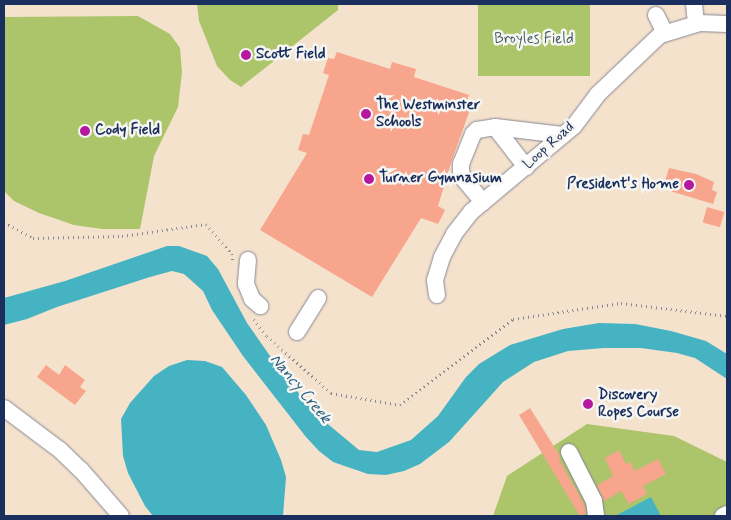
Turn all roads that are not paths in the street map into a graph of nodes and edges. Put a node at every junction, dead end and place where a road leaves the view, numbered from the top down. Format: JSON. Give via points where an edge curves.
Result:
{"nodes":[{"id":1,"x":694,"y":4,"type":"edge"},
{"id":2,"x":656,"y":15,"type":"dead end"},
{"id":3,"x":696,"y":24,"type":"junction"},
{"id":4,"x":727,"y":24,"type":"edge"},
{"id":5,"x":665,"y":33,"type":"junction"},
{"id":6,"x":495,"y":127,"type":"junction"},
{"id":7,"x":563,"y":135,"type":"junction"},
{"id":8,"x":526,"y":167,"type":"junction"},
{"id":9,"x":483,"y":202,"type":"junction"},
{"id":10,"x":241,"y":262,"type":"road end"},
{"id":11,"x":438,"y":296,"type":"dead end"},
{"id":12,"x":318,"y":298,"type":"dead end"},
{"id":13,"x":255,"y":311,"type":"road end"},
{"id":14,"x":297,"y":332,"type":"dead end"},
{"id":15,"x":4,"y":408,"type":"edge"},
{"id":16,"x":569,"y":452,"type":"dead end"},
{"id":17,"x":727,"y":514,"type":"edge"},
{"id":18,"x":121,"y":516,"type":"edge"},
{"id":19,"x":596,"y":516,"type":"edge"},
{"id":20,"x":723,"y":516,"type":"edge"}],
"edges":[{"from":1,"to":3,"type":"street"},
{"from":2,"to":5,"type":"street"},
{"from":3,"to":4,"type":"street","name":"Loop Road"},
{"from":3,"to":5,"type":"street","name":"Loop Road"},
{"from":5,"to":7,"type":"street","name":"Loop Road","via":[[597,95],[574,126]]},
{"from":6,"to":7,"type":"street"},
{"from":6,"to":8,"type":"street"},
{"from":6,"to":9,"type":"street","via":[[477,130],[473,134],[461,164],[463,178]]},
{"from":7,"to":8,"type":"street","name":"Loop Road"},
{"from":8,"to":9,"type":"street","name":"Loop Road"},
{"from":9,"to":11,"type":"street","name":"Loop Road","via":[[454,234],[442,256],[435,280]]},
{"from":10,"to":13,"type":"street"},
{"from":12,"to":14,"type":"street"},
{"from":15,"to":18,"type":"street","via":[[60,450]]},
{"from":16,"to":19,"type":"street","via":[[594,501]]},
{"from":17,"to":20,"type":"street"}]}
